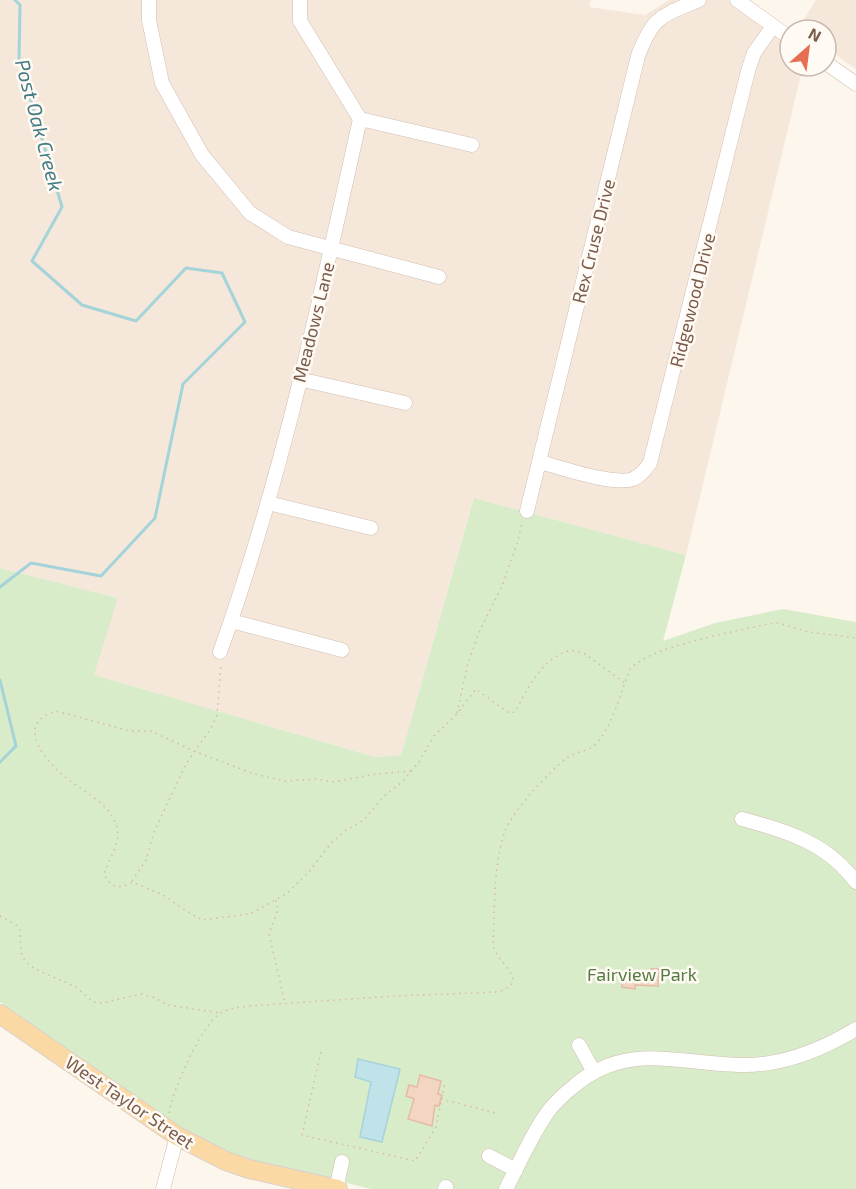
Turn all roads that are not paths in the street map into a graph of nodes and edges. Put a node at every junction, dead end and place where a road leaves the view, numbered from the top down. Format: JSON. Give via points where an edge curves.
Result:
{"nodes":[{"id":1,"x":149,"y":0,"type":"edge"},
{"id":2,"x":300,"y":0,"type":"edge"},
{"id":3,"x":699,"y":0,"type":"edge"},
{"id":4,"x":737,"y":0,"type":"edge"},
{"id":5,"x":773,"y":26,"type":"junction"},
{"id":6,"x":778,"y":30,"type":"edge"},
{"id":7,"x":838,"y":71,"type":"edge"},
{"id":8,"x":856,"y":84,"type":"edge"},
{"id":9,"x":360,"y":119,"type":"junction"},
{"id":10,"x":472,"y":145,"type":"dead end"},
{"id":11,"x":331,"y":250,"type":"junction"},
{"id":12,"x":439,"y":277,"type":"dead end"},
{"id":13,"x":299,"y":379,"type":"junction"},
{"id":14,"x":405,"y":403,"type":"dead end"},
{"id":15,"x":540,"y":462,"type":"junction"},
{"id":16,"x":268,"y":503,"type":"junction"},
{"id":17,"x":527,"y":511,"type":"road end"},
{"id":18,"x":371,"y":528,"type":"dead end"},
{"id":19,"x":231,"y":621,"type":"junction"},
{"id":20,"x":342,"y":650,"type":"dead end"},
{"id":21,"x":220,"y":652,"type":"road end"},
{"id":22,"x":742,"y":819,"type":"dead end"},
{"id":23,"x":856,"y":882,"type":"edge"},
{"id":24,"x":0,"y":1014,"type":"edge"},
{"id":25,"x":856,"y":1029,"type":"edge"},
{"id":26,"x":579,"y":1046,"type":"dead end"},
{"id":27,"x":594,"y":1072,"type":"junction"},
{"id":28,"x":177,"y":1136,"type":"junction"},
{"id":29,"x":489,"y":1156,"type":"dead end"},
{"id":30,"x":342,"y":1162,"type":"dead end"},
{"id":31,"x":516,"y":1170,"type":"junction"},
{"id":32,"x":163,"y":1189,"type":"edge"},
{"id":33,"x":337,"y":1189,"type":"edge"},
{"id":34,"x":506,"y":1189,"type":"edge"}],
"edges":[{"from":1,"to":11,"type":"street","via":[[149,21],[162,82],[202,155],[250,213],[288,237]]},
{"from":2,"to":9,"type":"street","via":[[300,21]]},
{"from":3,"to":15,"type":"street","name":"Rex Cruse Drive","via":[[656,21],[638,56]]},
{"from":4,"to":5,"type":"street"},
{"from":5,"to":6,"type":"street"},
{"from":5,"to":15,"type":"street","name":"Ridgewood Drive","via":[[754,53],[748,71],[650,463],[634,479],[617,482]]},
{"from":7,"to":8,"type":"street"},
{"from":9,"to":10,"type":"street"},
{"from":9,"to":11,"type":"street","name":"Meadows Lane"},
{"from":11,"to":12,"type":"street"},
{"from":11,"to":13,"type":"street","name":"Meadows Lane"},
{"from":13,"to":14,"type":"street"},
{"from":13,"to":16,"type":"street","name":"Meadows Lane"},
{"from":15,"to":17,"type":"street","name":"Rex Cruse Drive"},
{"from":16,"to":18,"type":"street"},
{"from":16,"to":19,"type":"street","name":"Meadows Lane"},
{"from":19,"to":20,"type":"street"},
{"from":19,"to":21,"type":"street","name":"Meadows Lane"},
{"from":22,"to":23,"type":"street","via":[[815,844],[833,856]]},
{"from":24,"to":28,"type":"main road","name":"West Taylor Street"},
{"from":25,"to":27,"type":"street","via":[[825,1046],[774,1062],[746,1065],[643,1059],[621,1061]]},
{"from":26,"to":27,"type":"street"},
{"from":27,"to":31,"type":"street","via":[[551,1108]]},
{"from":28,"to":32,"type":"street"},
{"from":28,"to":33,"type":"main road","name":"West Taylor Street","via":[[238,1165]]},
{"from":29,"to":31,"type":"street"},
{"from":30,"to":33,"type":"street"},
{"from":31,"to":34,"type":"street"}]}
